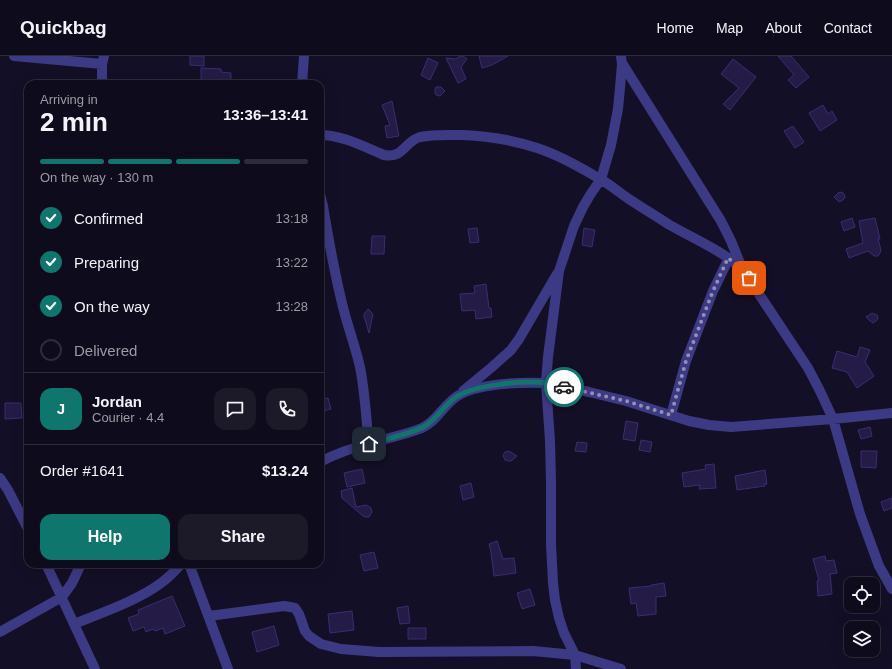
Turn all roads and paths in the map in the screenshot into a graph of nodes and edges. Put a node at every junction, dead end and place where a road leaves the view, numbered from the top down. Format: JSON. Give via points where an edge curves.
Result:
{"nodes":[{"id":1,"x":14,"y":56,"type":"edge"},
{"id":2,"x":304,"y":56,"type":"edge"},
{"id":3,"x":620,"y":59,"type":"edge"},
{"id":4,"x":103,"y":60,"type":"edge"},
{"id":5,"x":102,"y":80,"type":"edge"},
{"id":6,"x":302,"y":80,"type":"edge"},
{"id":7,"x":324,"y":135,"type":"edge"},
{"id":8,"x":600,"y":179,"type":"junction"},
{"id":9,"x":324,"y":222,"type":"edge"},
{"id":10,"x":728,"y":258,"type":"junction"},
{"id":11,"x":743,"y":270,"type":"junction"},
{"id":12,"x":559,"y":271,"type":"junction"},
{"id":13,"x":546,"y":383,"type":"junction"},
{"id":14,"x":457,"y":397,"type":"junction"},
{"id":15,"x":892,"y":413,"type":"edge"},
{"id":16,"x":671,"y":415,"type":"junction"},
{"id":17,"x":833,"y":419,"type":"junction"},
{"id":18,"x":369,"y":444,"type":"junction"},
{"id":19,"x":324,"y":460,"type":"edge"},
{"id":20,"x":0,"y":478,"type":"edge"},
{"id":21,"x":24,"y":521,"type":"edge"},
{"id":22,"x":48,"y":568,"type":"edge"},
{"id":23,"x":79,"y":568,"type":"edge"},
{"id":24,"x":177,"y":568,"type":"edge"},
{"id":25,"x":191,"y":568,"type":"edge"},
{"id":26,"x":892,"y":589,"type":"edge"},
{"id":27,"x":62,"y":597,"type":"junction"},
{"id":28,"x":209,"y":616,"type":"junction"},
{"id":29,"x":74,"y":624,"type":"junction"},
{"id":30,"x":0,"y":632,"type":"edge"},
{"id":31,"x":575,"y":655,"type":"junction"},
{"id":32,"x":95,"y":669,"type":"edge"},
{"id":33,"x":228,"y":669,"type":"edge"},
{"id":34,"x":576,"y":669,"type":"edge"},
{"id":35,"x":621,"y":669,"type":"edge"}],
"edges":[{"from":1,"to":4,"type":"street"},
{"from":2,"to":6,"type":"street"},
{"from":3,"to":8,"type":"street","via":[[616,116],[611,145]]},
{"from":3,"to":11,"type":"street","via":[[722,221]]},
{"from":4,"to":5,"type":"street"},
{"from":7,"to":8,"type":"street","via":[[340,137],[389,156],[398,154],[420,137],[484,136],[538,148]]},
{"from":8,"to":10,"type":"street","via":[[668,224]]},
{"from":8,"to":12,"type":"street","via":[[574,226]]},
{"from":9,"to":18,"type":"street","via":[[336,279],[360,367]]},
{"from":10,"to":11,"type":"street"},
{"from":10,"to":16,"type":"street","via":[[686,361]]},
{"from":11,"to":17,"type":"street","via":[[808,368]]},
{"from":12,"to":13,"type":"street"},
{"from":12,"to":14,"type":"street","via":[[511,350]]},
{"from":13,"to":14,"type":"street","via":[[500,385],[469,391]]},
{"from":13,"to":16,"type":"street","via":[[626,401]]},
{"from":13,"to":31,"type":"street","via":[[555,600],[564,633]]},
{"from":14,"to":18,"type":"street","via":[[424,427]]},
{"from":15,"to":17,"type":"street"},
{"from":16,"to":17,"type":"street","via":[[702,424],[731,427]]},
{"from":17,"to":26,"type":"street","via":[[860,514],[879,566]]},
{"from":18,"to":19,"type":"street"},
{"from":20,"to":21,"type":"street"},
{"from":22,"to":27,"type":"street"},
{"from":23,"to":27,"type":"street"},
{"from":24,"to":29,"type":"street","via":[[146,593]]},
{"from":25,"to":28,"type":"street"},
{"from":27,"to":29,"type":"street"},
{"from":27,"to":30,"type":"street"},
{"from":28,"to":31,"type":"street","via":[[284,606],[295,608],[309,636],[321,644],[341,648],[379,652],[533,651]]},
{"from":28,"to":33,"type":"street"},
{"from":29,"to":32,"type":"street"},
{"from":31,"to":34,"type":"street"},
{"from":31,"to":35,"type":"street"}]}
